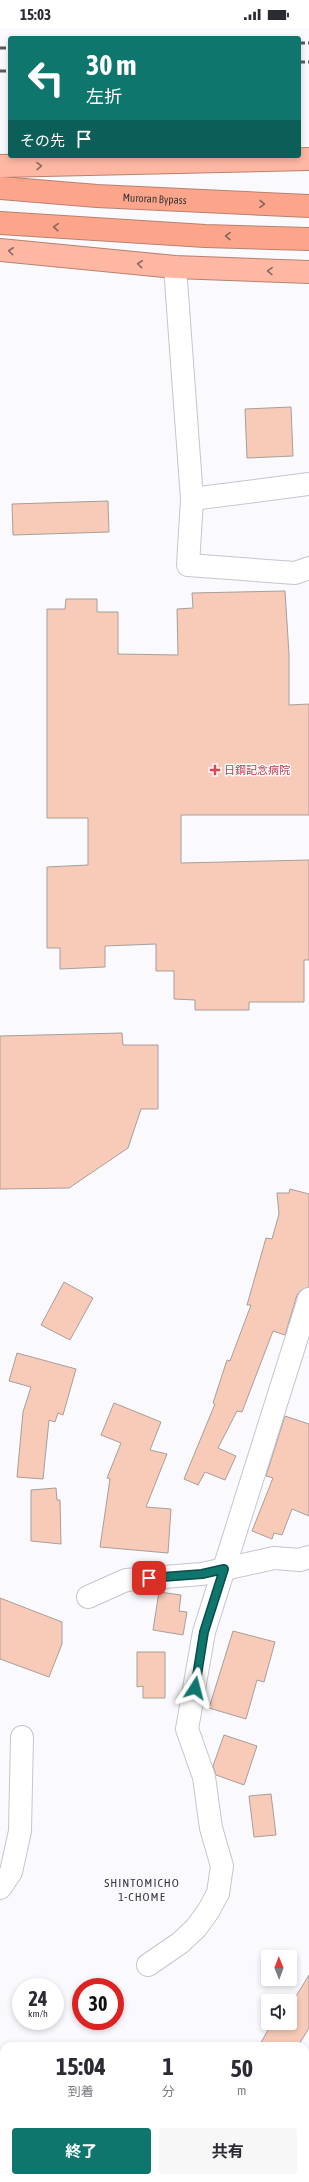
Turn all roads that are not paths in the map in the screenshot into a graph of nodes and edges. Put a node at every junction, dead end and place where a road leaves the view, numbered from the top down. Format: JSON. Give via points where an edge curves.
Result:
{"nodes":[{"id":1,"x":309,"y":160,"type":"edge"},
{"id":2,"x":0,"y":166,"type":"edge"},
{"id":3,"x":0,"y":188,"type":"edge"},
{"id":4,"x":309,"y":206,"type":"edge"},
{"id":5,"x":0,"y":223,"type":"edge"},
{"id":6,"x":309,"y":239,"type":"edge"},
{"id":7,"x":0,"y":250,"type":"edge"},
{"id":8,"x":175,"y":267,"type":"junction"},
{"id":9,"x":309,"y":272,"type":"edge"},
{"id":10,"x":309,"y":484,"type":"edge"},
{"id":11,"x":192,"y":499,"type":"junction"},
{"id":12,"x":309,"y":568,"type":"edge"},
{"id":13,"x":309,"y":1299,"type":"edge"},
{"id":14,"x":309,"y":1557,"type":"edge"},
{"id":15,"x":224,"y":1569,"type":"junction"},
{"id":16,"x":88,"y":1597,"type":"dead end"},
{"id":17,"x":22,"y":1737,"type":"dead end"},
{"id":18,"x":0,"y":1888,"type":"edge"},
{"id":19,"x":148,"y":1966,"type":"dead end"}],
"edges":[{"from":2,"to":1,"type":"highway","one_way":true},
{"from":3,"to":4,"type":"highway","name":"Muroran Bypass","one_way":true,"via":[[97,196]]},
{"from":6,"to":5,"type":"highway","one_way":true,"via":[[95,230]]},
{"from":8,"to":7,"type":"highway","one_way":true},
{"from":9,"to":8,"type":"highway","one_way":true},
{"from":8,"to":11,"type":"street"},
{"from":10,"to":11,"type":"street"},
{"from":11,"to":12,"type":"street","via":[[188,565],[295,573]]},
{"from":13,"to":15,"type":"street"},
{"from":14,"to":15,"type":"street","via":[[300,1560],[274,1558]]},
{"from":15,"to":16,"type":"street","via":[[202,1574],[126,1580]]},
{"from":15,"to":19,"type":"street","via":[[204,1632],[187,1729],[204,1777],[211,1828],[222,1866],[218,1893],[196,1928]]},
{"from":17,"to":18,"type":"street","via":[[20,1831],[11,1872]]}]}
